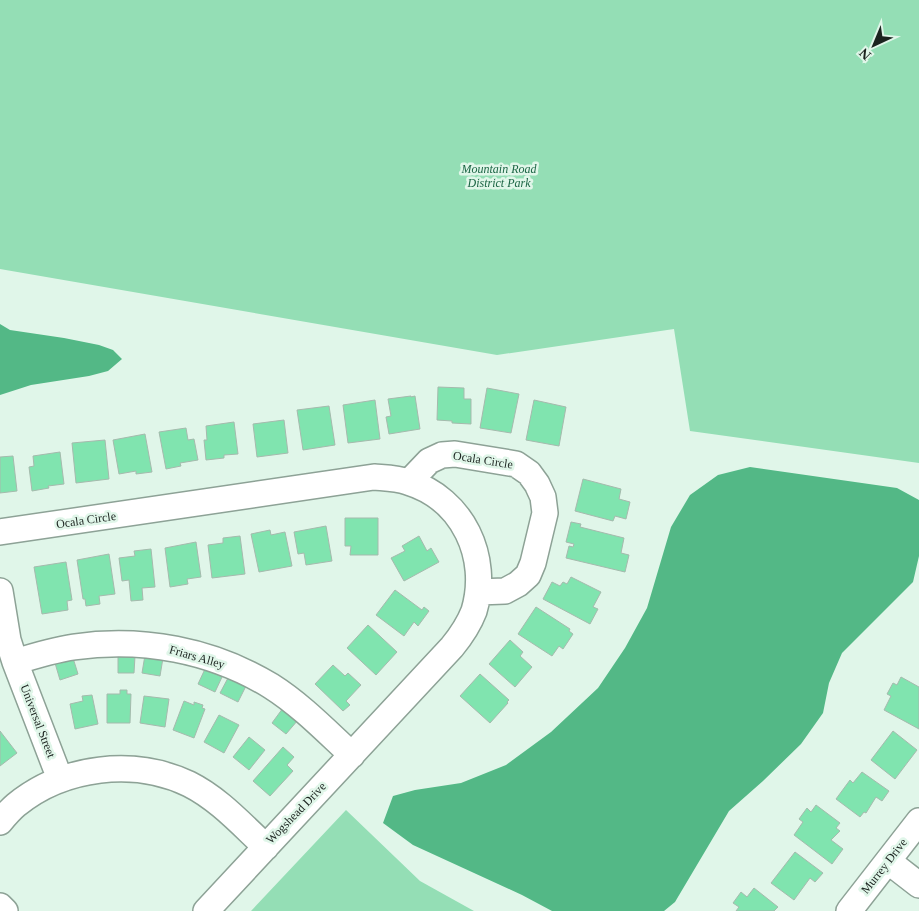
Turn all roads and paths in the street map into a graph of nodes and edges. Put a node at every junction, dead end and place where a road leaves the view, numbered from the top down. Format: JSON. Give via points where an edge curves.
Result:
{"nodes":[{"id":1,"x":409,"y":482,"type":"junction"},
{"id":2,"x":0,"y":532,"type":"edge"},
{"id":3,"x":0,"y":591,"type":"edge"},
{"id":4,"x":478,"y":592,"type":"junction"},
{"id":5,"x":11,"y":671,"type":"edge"},
{"id":6,"x":352,"y":755,"type":"junction"},
{"id":7,"x":60,"y":780,"type":"junction"},
{"id":8,"x":919,"y":820,"type":"edge"},
{"id":9,"x":0,"y":822,"type":"edge"},
{"id":10,"x":266,"y":847,"type":"junction"},
{"id":11,"x":888,"y":861,"type":"junction"},
{"id":12,"x":919,"y":885,"type":"edge"},
{"id":13,"x":0,"y":906,"type":"edge"},
{"id":14,"x":5,"y":911,"type":"edge"},
{"id":15,"x":206,"y":911,"type":"edge"},
{"id":16,"x":849,"y":911,"type":"edge"}],
"edges":[{"from":1,"to":2,"type":"street","name":"Ocala Circle","via":[[374,477]]},
{"from":1,"to":4,"type":"street","name":"Ocala Circle","via":[[427,490],[460,518],[477,557]]},
{"from":1,"to":4,"type":"street","name":"Ocala Circle","via":[[429,461],[455,454],[516,464],[538,484],[546,513],[528,575],[505,590]]},
{"from":3,"to":5,"type":"street"},
{"from":4,"to":6,"type":"street","name":"Wogshead Drive","via":[[467,625],[452,647]]},
{"from":5,"to":6,"type":"street","name":"Friars Alley","via":[[45,653],[72,647],[108,643],[177,649],[212,659],[271,686],[299,706]]},
{"from":5,"to":7,"type":"street","name":"Universal Street"},
{"from":6,"to":10,"type":"street","name":"Wogshead Drive"},
{"from":7,"to":9,"type":"street","name":"Wogshead Drive","via":[[37,791]]},
{"from":7,"to":10,"type":"street","name":"Wogshead Drive","via":[[111,768],[164,775],[190,785],[216,801]]},
{"from":8,"to":11,"type":"street","name":"Murrey Drive"},
{"from":10,"to":15,"type":"street"},
{"from":11,"to":12,"type":"street"},
{"from":11,"to":16,"type":"street","name":"Murrey Drive"},
{"from":13,"to":14,"type":"street"}]}
